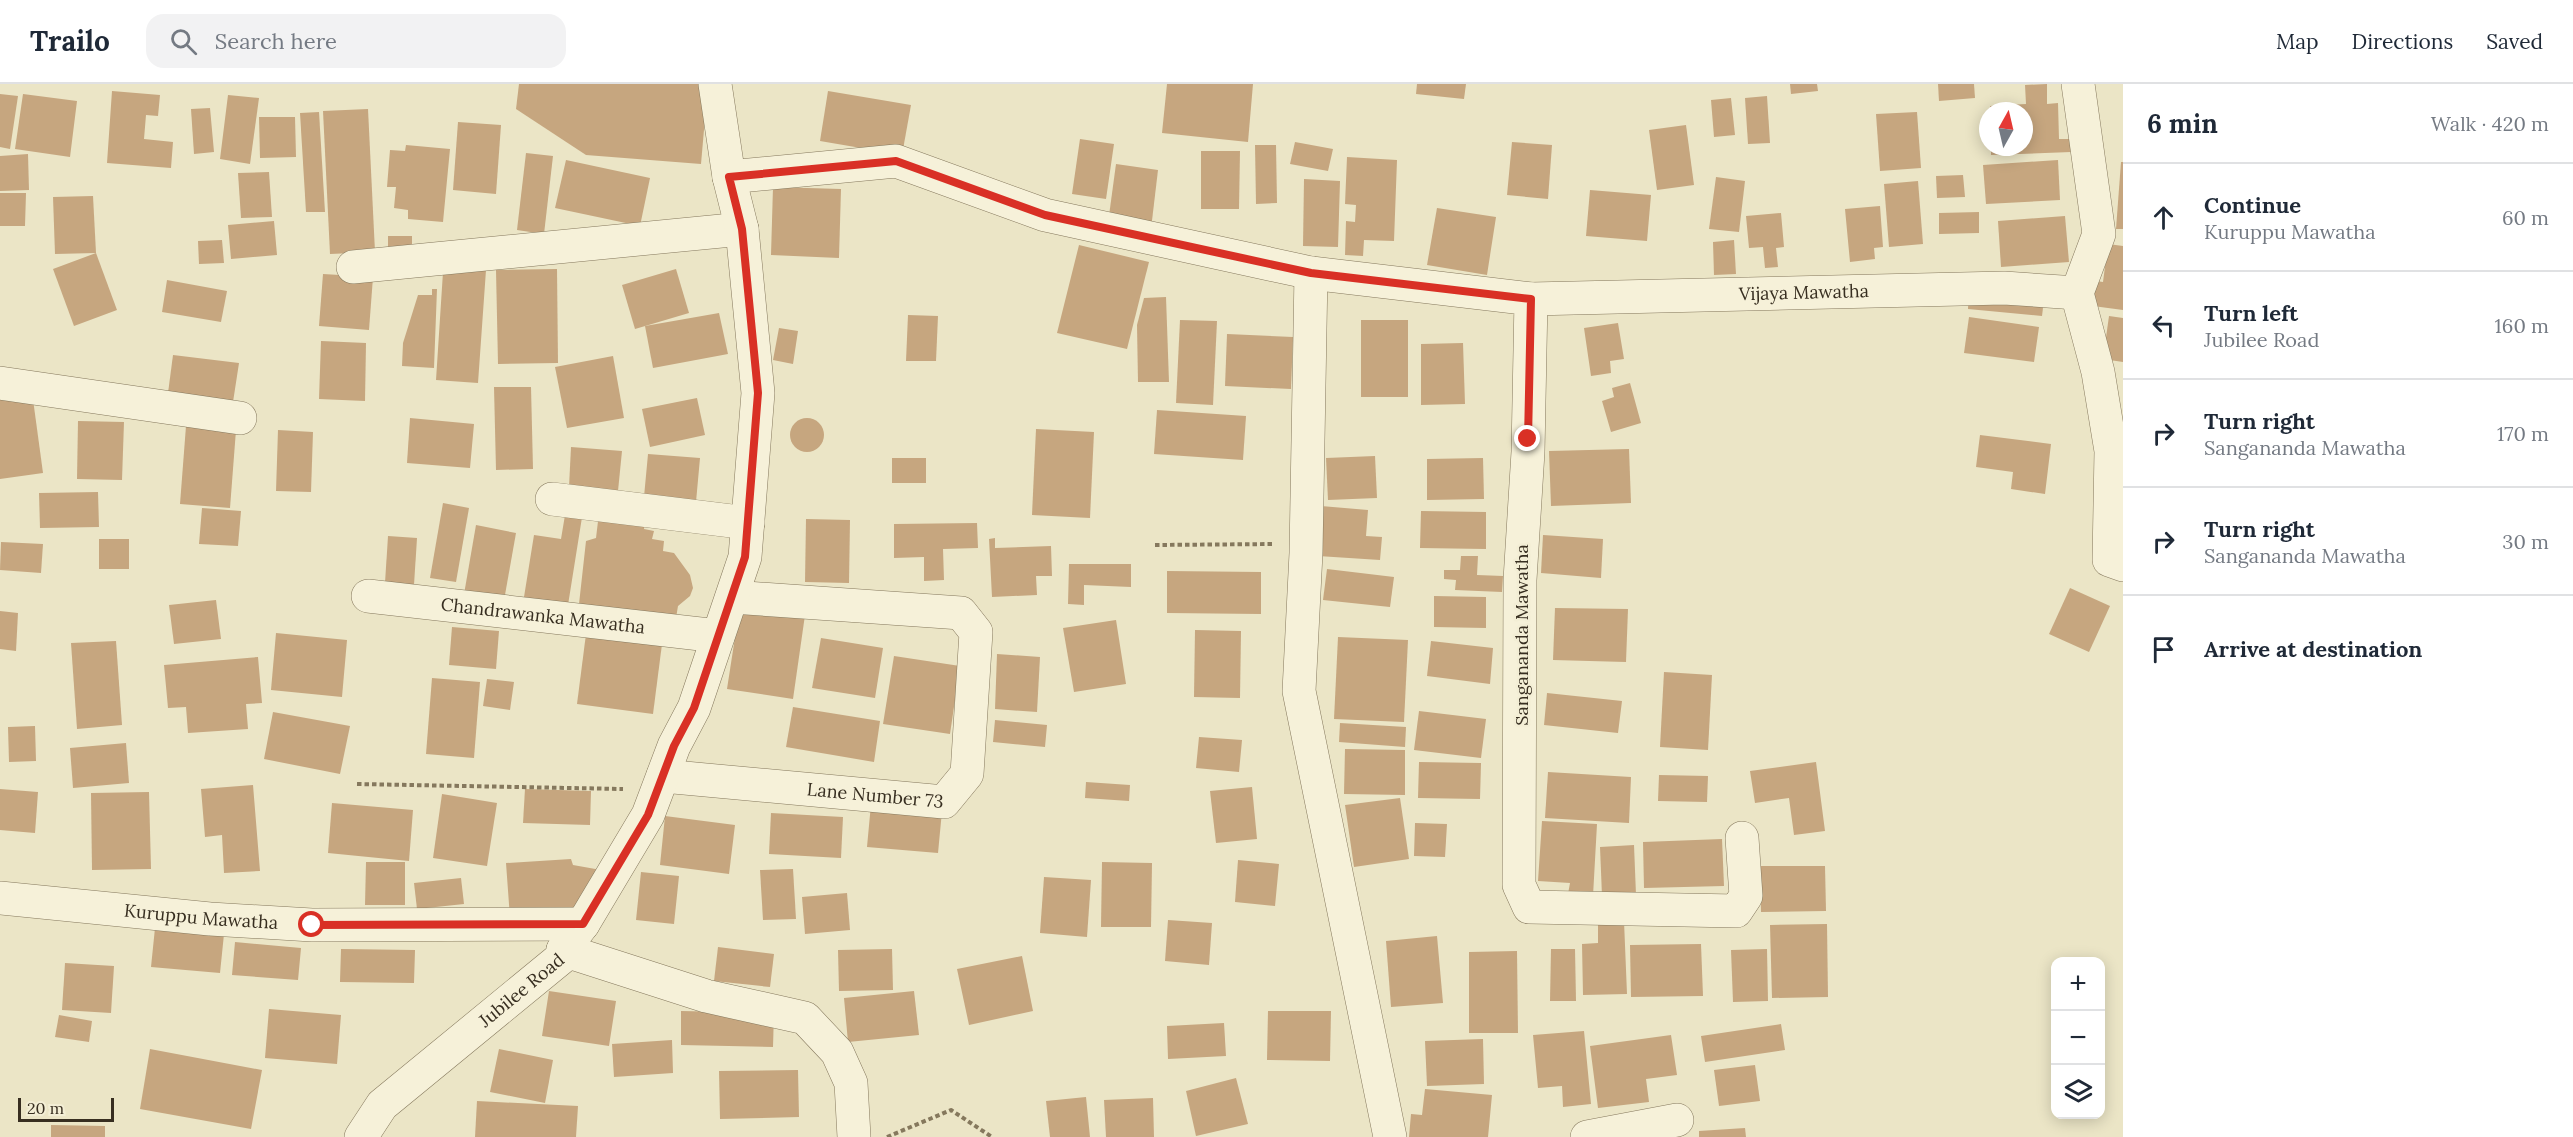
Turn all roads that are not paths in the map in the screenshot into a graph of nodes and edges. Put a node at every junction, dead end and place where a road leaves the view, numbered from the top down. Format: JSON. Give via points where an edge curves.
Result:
{"nodes":[{"id":1,"x":715,"y":84,"type":"edge"},
{"id":2,"x":2078,"y":84,"type":"edge"},
{"id":3,"x":729,"y":177,"type":"junction"},
{"id":4,"x":742,"y":229,"type":"junction"},
{"id":5,"x":353,"y":267,"type":"dead end"},
{"id":6,"x":1311,"y":273,"type":"junction"},
{"id":7,"x":2077,"y":293,"type":"junction"},
{"id":8,"x":1531,"y":299,"type":"junction"},
{"id":9,"x":0,"y":384,"type":"edge"},
{"id":10,"x":240,"y":418,"type":"dead end"},
{"id":11,"x":552,"y":499,"type":"dead end"},
{"id":12,"x":748,"y":523,"type":"junction"},
{"id":13,"x":2123,"y":565,"type":"edge"},
{"id":14,"x":368,"y":596,"type":"dead end"},
{"id":15,"x":732,"y":597,"type":"junction"},
{"id":16,"x":718,"y":636,"type":"junction"},
{"id":17,"x":660,"y":783,"type":"junction"},
{"id":18,"x":1742,"y":838,"type":"dead end"},
{"id":19,"x":0,"y":897,"type":"edge"},
{"id":20,"x":583,"y":924,"type":"junction"},
{"id":21,"x":563,"y":950,"type":"junction"},
{"id":22,"x":1677,"y":1120,"type":"dead end"},
{"id":23,"x":361,"y":1137,"type":"edge"},
{"id":24,"x":854,"y":1137,"type":"edge"},
{"id":25,"x":1390,"y":1137,"type":"edge"},
{"id":26,"x":1587,"y":1137,"type":"edge"}],
"edges":[{"from":1,"to":3,"type":"street","name":"Jubilee Road"},
{"from":2,"to":7,"type":"street","via":[[2099,234]]},
{"from":3,"to":4,"type":"street","name":"Jubilee Road"},
{"from":3,"to":6,"type":"street","via":[[896,161],[1045,215]]},
{"from":4,"to":5,"type":"street"},
{"from":4,"to":12,"type":"street","name":"Jubilee Road","via":[[758,393]]},
{"from":6,"to":8,"type":"street"},
{"from":6,"to":25,"type":"street","via":[[1299,691]]},
{"from":7,"to":8,"type":"street","name":"Vijaya Mawatha","via":[[2004,288]]},
{"from":7,"to":13,"type":"street","via":[[2098,372],[2111,452],[2109,560]]},
{"from":8,"to":18,"type":"street","name":"Sangananda Mawatha","via":[[1520,580],[1519,885],[1530,907],[1736,911],[1746,896]]},
{"from":9,"to":10,"type":"street"},
{"from":11,"to":12,"type":"street"},
{"from":12,"to":15,"type":"street","name":"Jubilee Road","via":[[745,557]]},
{"from":14,"to":16,"type":"street","name":"Chandrawanka Mawatha"},
{"from":15,"to":16,"type":"street","name":"Jubilee Road"},
{"from":15,"to":17,"type":"street","name":"Lane Number 73","via":[[961,613],[976,632],[967,774],[944,802]]},
{"from":16,"to":17,"type":"street","name":"Jubilee Road","via":[[694,708]]},
{"from":17,"to":20,"type":"street","name":"Jubilee Road","via":[[648,815]]},
{"from":19,"to":20,"type":"street","name":"Kuruppu Mawatha","via":[[210,920],[312,925]]},
{"from":20,"to":21,"type":"street","name":"Jubilee Road"},
{"from":21,"to":23,"type":"street","name":"Jubilee Road","via":[[566,954],[382,1105]]},
{"from":21,"to":24,"type":"street","via":[[706,996],[805,1018],[837,1052],[851,1083]]},
{"from":22,"to":26,"type":"street"}]}
